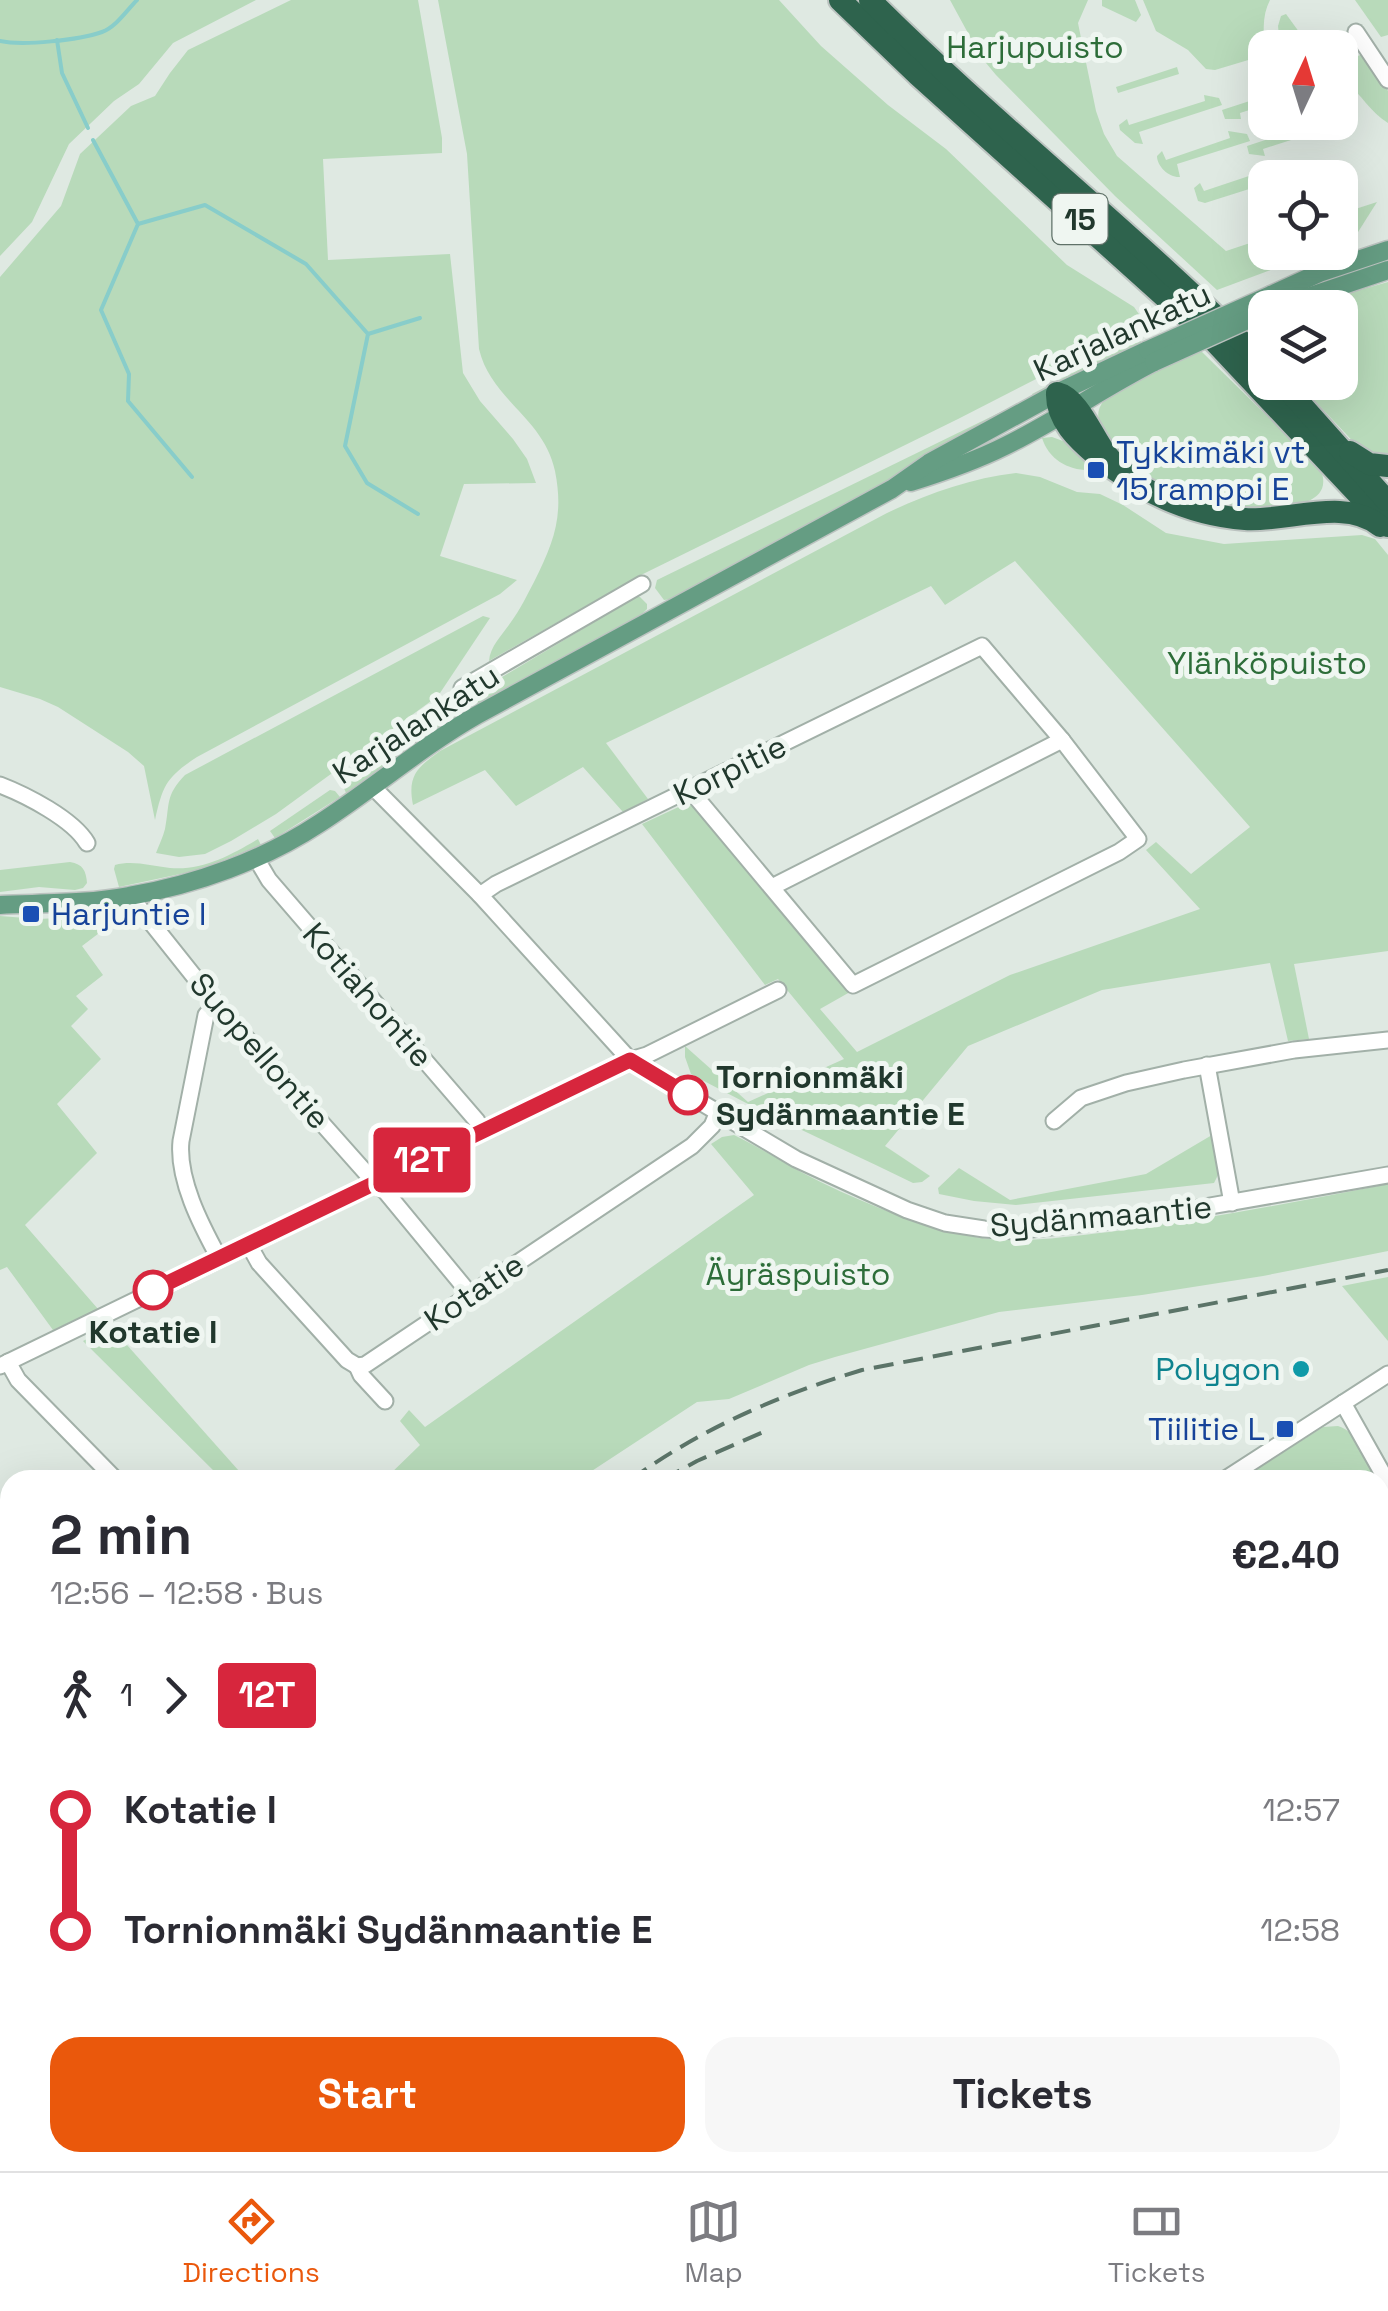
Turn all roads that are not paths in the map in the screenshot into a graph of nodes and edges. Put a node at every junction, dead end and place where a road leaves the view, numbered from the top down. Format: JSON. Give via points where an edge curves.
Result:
{"nodes":[{"id":1,"x":840,"y":0,"type":"edge"},
{"id":2,"x":870,"y":0,"type":"edge"},
{"id":3,"x":1358,"y":35,"type":"edge"},
{"id":4,"x":1388,"y":80,"type":"edge"},
{"id":5,"x":1388,"y":250,"type":"edge"},
{"id":6,"x":1388,"y":270,"type":"edge"},
{"id":7,"x":1294,"y":290,"type":"edge"},
{"id":8,"x":1322,"y":290,"type":"edge"},
{"id":9,"x":1248,"y":315,"type":"edge"},
{"id":10,"x":1248,"y":348,"type":"edge"},
{"id":11,"x":1293,"y":400,"type":"edge"},
{"id":12,"x":1064,"y":405,"type":"junction"},
{"id":13,"x":1317,"y":435,"type":"junction"},
{"id":14,"x":1388,"y":466,"type":"edge"},
{"id":15,"x":1388,"y":502,"type":"edge"},
{"id":16,"x":1291,"y":518,"type":"junction"},
{"id":17,"x":1388,"y":526,"type":"edge"},
{"id":18,"x":1388,"y":534,"type":"edge"},
{"id":19,"x":642,"y":584,"type":"dead end"},
{"id":20,"x":462,"y":688,"type":"dead end"},
{"id":21,"x":1062,"y":740,"type":"junction"},
{"id":22,"x":0,"y":785,"type":"edge"},
{"id":23,"x":372,"y":786,"type":"junction"},
{"id":24,"x":690,"y":790,"type":"junction"},
{"id":25,"x":87,"y":844,"type":"dead end"},
{"id":26,"x":256,"y":858,"type":"junction"},
{"id":27,"x":772,"y":887,"type":"junction"},
{"id":28,"x":480,"y":895,"type":"junction"},
{"id":29,"x":130,"y":896,"type":"junction"},
{"id":30,"x":0,"y":905,"type":"edge"},
{"id":31,"x":778,"y":990,"type":"dead end"},
{"id":32,"x":216,"y":1004,"type":"junction"},
{"id":33,"x":1388,"y":1040,"type":"edge"},
{"id":34,"x":630,"y":1060,"type":"junction"},
{"id":35,"x":1207,"y":1065,"type":"junction"},
{"id":36,"x":717,"y":1114,"type":"junction"},
{"id":37,"x":1054,"y":1122,"type":"dead end"},
{"id":38,"x":482,"y":1130,"type":"junction"},
{"id":39,"x":1388,"y":1175,"type":"edge"},
{"id":40,"x":375,"y":1183,"type":"junction"},
{"id":41,"x":1232,"y":1203,"type":"junction"},
{"id":42,"x":249,"y":1245,"type":"junction"},
{"id":43,"x":219,"y":1258,"type":"junction"},
{"id":44,"x":470,"y":1294,"type":"junction"},
{"id":45,"x":4,"y":1364,"type":"edge"},
{"id":46,"x":357,"y":1366,"type":"junction"},
{"id":47,"x":1388,"y":1374,"type":"edge"},
{"id":48,"x":385,"y":1401,"type":"dead end"},
{"id":49,"x":1343,"y":1403,"type":"junction"},
{"id":50,"x":106,"y":1470,"type":"edge"},
{"id":51,"x":1239,"y":1470,"type":"edge"},
{"id":52,"x":1381,"y":1470,"type":"edge"}],
"edges":[{"from":1,"to":13,"type":"highway","number":"15"},
{"from":2,"to":10,"type":"highway","number":"15"},
{"from":3,"to":4,"type":"street"},
{"from":5,"to":7,"type":"main road","name":"Karjalankatu","via":[[1319,273]]},
{"from":6,"to":8,"type":"main road","name":"Karjalankatu"},
{"from":9,"to":12,"type":"main road","name":"Karjalankatu","bridge":true,"via":[[1151,356]]},
{"from":11,"to":13,"type":"highway","number":"15"},
{"from":12,"to":16,"type":"highway","via":[[1144,488],[1217,516]]},
{"from":12,"to":23,"type":"main road","name":"Karjalankatu","via":[[929,463],[464,722]]},
{"from":13,"to":14,"type":"highway","via":[[1369,464]]},
{"from":13,"to":15,"type":"highway","number":"15"},
{"from":13,"to":16,"type":"highway","via":[[1331,488],[1319,506]]},
{"from":13,"to":17,"type":"highway","number":"15"},
{"from":16,"to":18,"type":"highway","via":[[1353,512]]},
{"from":19,"to":20,"type":"street"},
{"from":21,"to":24,"type":"street","name":"Korpitie","via":[[982,646]]},
{"from":21,"to":27,"type":"street"},
{"from":21,"to":27,"type":"street","via":[[1138,839],[1119,852],[852,985]]},
{"from":22,"to":25,"type":"street","via":[[36,802]]},
{"from":23,"to":26,"type":"main road","name":"Karjalankatu"},
{"from":23,"to":28,"type":"street","name":"Sydänmaantie"},
{"from":24,"to":27,"type":"street"},
{"from":24,"to":28,"type":"street","name":"Korpitie"},
{"from":26,"to":29,"type":"main road","name":"Karjalankatu"},
{"from":26,"to":38,"type":"street","name":"Kotiahontie"},
{"from":28,"to":34,"type":"street","name":"Sydänmaantie"},
{"from":29,"to":30,"type":"main road","name":"Karjalankatu"},
{"from":29,"to":32,"type":"street","name":"Suopellontie"},
{"from":31,"to":34,"type":"street"},
{"from":32,"to":40,"type":"street","name":"Suopellontie"},
{"from":32,"to":43,"type":"street","via":[[206,1015],[180,1158]]},
{"from":33,"to":35,"type":"street"},
{"from":34,"to":36,"type":"street","name":"Sydänmaantie"},
{"from":34,"to":38,"type":"street"},
{"from":35,"to":37,"type":"street","via":[[1090,1094]]},
{"from":35,"to":41,"type":"street"},
{"from":36,"to":41,"type":"street","name":"Sydänmaantie","via":[[796,1159],[955,1225],[1032,1229]]},
{"from":36,"to":44,"type":"street","name":"Kotatie","via":[[692,1146]]},
{"from":38,"to":40,"type":"street"},
{"from":39,"to":41,"type":"street","name":"Sydänmaantie"},
{"from":40,"to":42,"type":"street"},
{"from":40,"to":44,"type":"street","name":"Suopellontie"},
{"from":42,"to":43,"type":"street"},
{"from":42,"to":46,"type":"street"},
{"from":43,"to":45,"type":"street"},
{"from":44,"to":46,"type":"street","name":"Kotatie"},
{"from":45,"to":50,"type":"street"},
{"from":46,"to":48,"type":"street"},
{"from":47,"to":49,"type":"street"},
{"from":49,"to":51,"type":"street"},
{"from":49,"to":52,"type":"street"}]}
